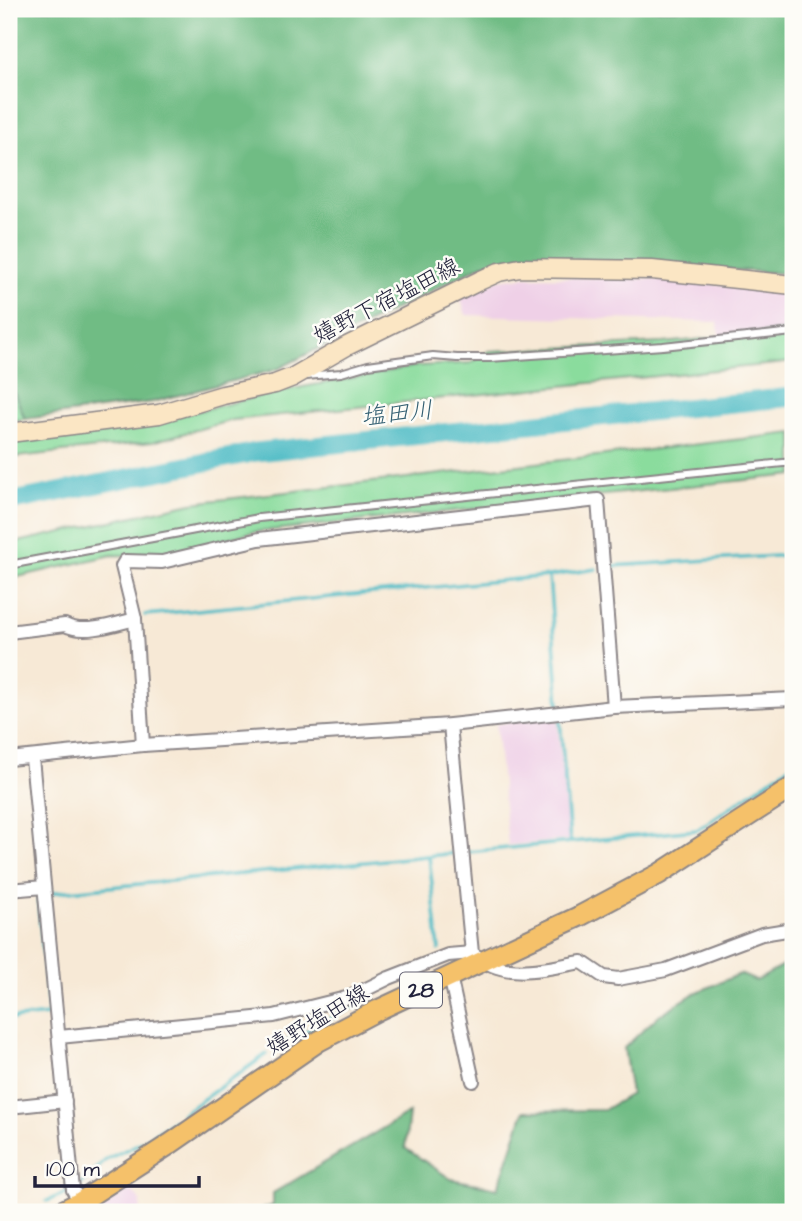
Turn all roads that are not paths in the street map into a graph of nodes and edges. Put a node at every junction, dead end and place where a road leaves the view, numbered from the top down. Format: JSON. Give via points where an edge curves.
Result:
{"nodes":[{"id":1,"x":793,"y":285,"type":"edge"},
{"id":2,"x":793,"y":332,"type":"edge"},
{"id":3,"x":293,"y":377,"type":"junction"},
{"id":4,"x":9,"y":433,"type":"edge"},
{"id":5,"x":793,"y":462,"type":"edge"},
{"id":6,"x":9,"y":565,"type":"edge"},
{"id":7,"x":135,"y":619,"type":"junction"},
{"id":8,"x":9,"y":632,"type":"edge"},
{"id":9,"x":793,"y":699,"type":"edge"},
{"id":10,"x":614,"y":707,"type":"junction"},
{"id":11,"x":450,"y":725,"type":"junction"},
{"id":12,"x":143,"y":745,"type":"junction"},
{"id":13,"x":32,"y":758,"type":"junction"},
{"id":14,"x":9,"y":759,"type":"edge"},
{"id":15,"x":793,"y":787,"type":"edge"},
{"id":16,"x":9,"y":890,"type":"edge"},
{"id":17,"x":45,"y":892,"type":"junction"},
{"id":18,"x":793,"y":929,"type":"edge"},
{"id":19,"x":478,"y":957,"type":"junction"},
{"id":20,"x":450,"y":976,"type":"junction"},
{"id":21,"x":59,"y":1037,"type":"junction"},
{"id":22,"x":473,"y":1081,"type":"dead end"},
{"id":23,"x":65,"y":1101,"type":"junction"},
{"id":24,"x":9,"y":1107,"type":"edge"},
{"id":25,"x":80,"y":1202,"type":"junction"},
{"id":26,"x":60,"y":1212,"type":"edge"}],
"edges":[{"from":1,"to":3,"type":"main road","name":"嬉野下宿塩田線","via":[[652,270],[520,268],[479,281]]},
{"from":2,"to":3,"type":"lane","via":[[490,358],[433,356]]},
{"from":3,"to":4,"type":"main road","name":"嬉野下宿塩田線","via":[[159,414]]},
{"from":5,"to":6,"type":"lane","via":[[259,519]]},
{"from":7,"to":8,"type":"street","via":[[105,626]]},
{"from":7,"to":10,"type":"street","via":[[122,566],[125,561],[162,562],[259,539],[598,500]]},
{"from":7,"to":12,"type":"street"},
{"from":9,"to":10,"type":"street"},
{"from":10,"to":11,"type":"street"},
{"from":11,"to":12,"type":"street"},
{"from":11,"to":19,"type":"street"},
{"from":12,"to":13,"type":"street"},
{"from":13,"to":14,"type":"street"},
{"from":13,"to":17,"type":"street"},
{"from":15,"to":19,"type":"main road","name":"嬉野塩田線","number":"28","via":[[659,874],[580,916]]},
{"from":16,"to":17,"type":"street"},
{"from":17,"to":21,"type":"street"},
{"from":18,"to":19,"type":"street","via":[[762,934],[666,970],[618,979],[604,977],[582,962],[526,971],[497,967]]},
{"from":19,"to":20,"type":"main road","name":"嬉野塩田線","number":"28"},
{"from":19,"to":21,"type":"street","via":[[448,955],[350,997],[274,1016]]},
{"from":20,"to":22,"type":"street"},
{"from":20,"to":25,"type":"main road","name":"嬉野塩田線","number":"28","via":[[319,1041]]},
{"from":21,"to":23,"type":"street"},
{"from":23,"to":24,"type":"street"},
{"from":23,"to":25,"type":"street","via":[[73,1190]]},
{"from":25,"to":26,"type":"main road","name":"嬉野塩田線","number":"28"}]}
